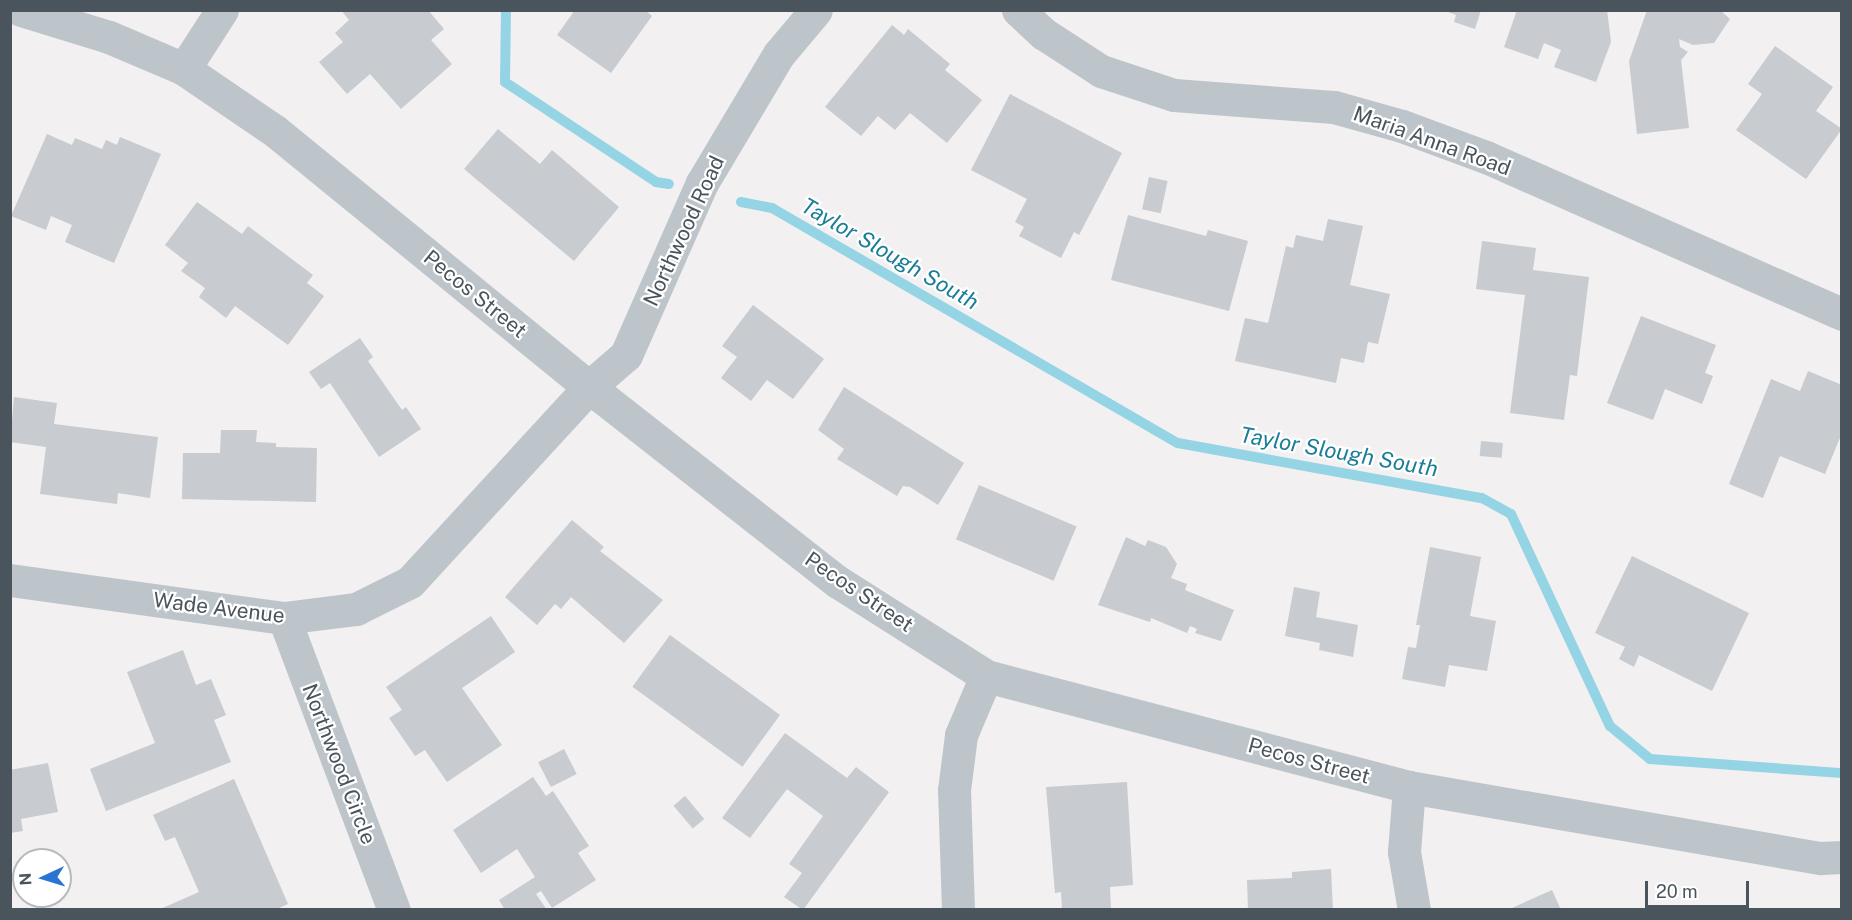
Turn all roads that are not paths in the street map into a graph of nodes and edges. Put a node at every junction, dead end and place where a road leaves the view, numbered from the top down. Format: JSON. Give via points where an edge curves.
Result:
{"nodes":[{"id":1,"x":21,"y":10,"type":"edge"},
{"id":2,"x":222,"y":10,"type":"edge"},
{"id":3,"x":816,"y":10,"type":"edge"},
{"id":4,"x":1018,"y":10,"type":"edge"},
{"id":5,"x":184,"y":69,"type":"junction"},
{"id":6,"x":1842,"y":314,"type":"edge"},
{"id":7,"x":589,"y":387,"type":"junction"},
{"id":8,"x":10,"y":580,"type":"edge"},
{"id":9,"x":284,"y":618,"type":"junction"},
{"id":10,"x":986,"y":676,"type":"junction"},
{"id":11,"x":1409,"y":787,"type":"junction"},
{"id":12,"x":1842,"y":857,"type":"edge"},
{"id":13,"x":394,"y":909,"type":"edge"},
{"id":14,"x":958,"y":909,"type":"edge"},
{"id":15,"x":1414,"y":909,"type":"edge"}],
"edges":[{"from":1,"to":5,"type":"street","name":"Pecos Street","via":[[109,37]]},
{"from":2,"to":5,"type":"street"},
{"from":3,"to":7,"type":"street","name":"Northwood Road","via":[[779,54],[702,183],[626,355]]},
{"from":4,"to":6,"type":"street","name":"Maria Anna Road","via":[[1044,34],[1101,71],[1174,95],[1334,107],[1402,126],[1486,157]]},
{"from":5,"to":7,"type":"street","name":"Pecos Street","via":[[275,131]]},
{"from":7,"to":9,"type":"street","name":"Wade Avenue","via":[[410,582],[356,609]]},
{"from":7,"to":10,"type":"street","name":"Pecos Street","via":[[838,582]]},
{"from":8,"to":9,"type":"street","name":"Wade Avenue"},
{"from":9,"to":13,"type":"street","name":"Northwood Circle"},
{"from":10,"to":11,"type":"street","name":"Pecos Street"},
{"from":10,"to":14,"type":"street","via":[[961,735],[954,790]]},
{"from":11,"to":12,"type":"street","name":"Pecos Street","via":[[1821,858]]},
{"from":11,"to":15,"type":"street","via":[[1404,852]]}]}
